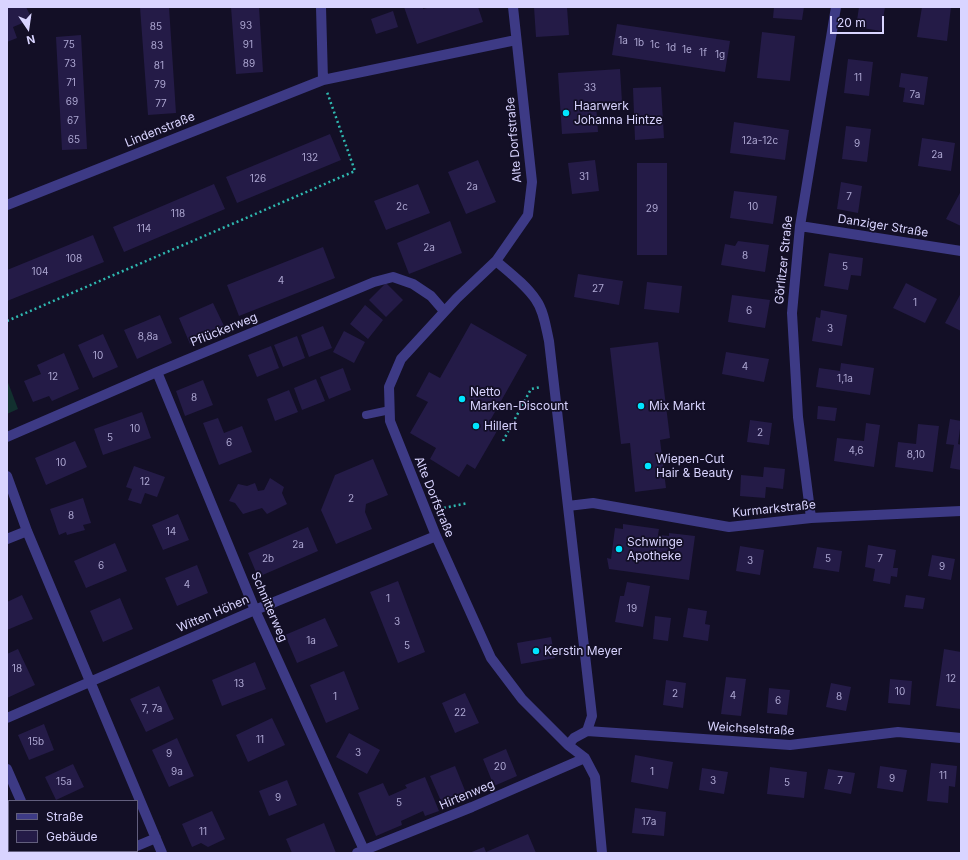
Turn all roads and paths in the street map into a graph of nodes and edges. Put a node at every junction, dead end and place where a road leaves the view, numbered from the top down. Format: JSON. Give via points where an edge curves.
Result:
{"nodes":[{"id":1,"x":322,"y":7,"type":"edge"},
{"id":2,"x":513,"y":7,"type":"edge"},
{"id":3,"x":836,"y":7,"type":"edge"},
{"id":4,"x":516,"y":40,"type":"junction"},
{"id":5,"x":322,"y":80,"type":"junction"},
{"id":6,"x":7,"y":205,"type":"edge"},
{"id":7,"x":800,"y":226,"type":"junction"},
{"id":8,"x":961,"y":251,"type":"edge"},
{"id":9,"x":496,"y":261,"type":"junction"},
{"id":10,"x":444,"y":312,"type":"junction"},
{"id":11,"x":7,"y":321,"type":"edge"},
{"id":12,"x":157,"y":372,"type":"junction"},
{"id":13,"x":554,"y":384,"type":"junction"},
{"id":14,"x":390,"y":410,"type":"junction"},
{"id":15,"x":366,"y":415,"type":"dead end"},
{"id":16,"x":7,"y":437,"type":"edge"},
{"id":17,"x":503,"y":441,"type":"dead end"},
{"id":18,"x":7,"y":476,"type":"edge"},
{"id":19,"x":468,"y":503,"type":"dead end"},
{"id":20,"x":568,"y":506,"type":"junction"},
{"id":21,"x":426,"y":511,"type":"junction"},
{"id":22,"x":961,"y":511,"type":"edge"},
{"id":23,"x":811,"y":518,"type":"junction"},
{"id":24,"x":26,"y":531,"type":"junction"},
{"id":25,"x":436,"y":536,"type":"junction"},
{"id":26,"x":7,"y":539,"type":"edge"},
{"id":27,"x":255,"y":610,"type":"junction"},
{"id":28,"x":90,"y":681,"type":"junction"},
{"id":29,"x":7,"y":718,"type":"edge"},
{"id":30,"x":587,"y":731,"type":"junction"},
{"id":31,"x":961,"y":738,"type":"edge"},
{"id":32,"x":568,"y":745,"type":"junction"},
{"id":33,"x":585,"y":758,"type":"junction"},
{"id":34,"x":7,"y":769,"type":"edge"},
{"id":35,"x":21,"y":800,"type":"edge"},
{"id":36,"x":156,"y":838,"type":"junction"},
{"id":37,"x":138,"y":846,"type":"edge"},
{"id":38,"x":360,"y":852,"type":"edge"},
{"id":39,"x":162,"y":853,"type":"edge"},
{"id":40,"x":602,"y":853,"type":"edge"}],
"edges":[{"from":1,"to":5,"type":"street"},
{"from":2,"to":4,"type":"street","name":"Alte Dorfstraße"},
{"from":3,"to":7,"type":"street","name":"Görlitzer Straße"},
{"from":4,"to":5,"type":"street","name":"Lindenstraße"},
{"from":4,"to":9,"type":"street","name":"Alte Dorfstraße","via":[[532,182],[528,215]]},
{"from":5,"to":6,"type":"street","name":"Lindenstraße"},
{"from":5,"to":11,"type":"path","via":[[355,171]]},
{"from":7,"to":8,"type":"street","name":"Danziger Straße"},
{"from":7,"to":23,"type":"street","name":"Görlitzer Straße","via":[[792,313],[798,418]]},
{"from":9,"to":10,"type":"street","name":"Alte Dorfstraße"},
{"from":9,"to":13,"type":"street","via":[[521,282],[541,308],[549,341]]},
{"from":10,"to":12,"type":"street","name":"Pflückerweg","via":[[431,296],[413,284],[394,277],[374,282]]},
{"from":10,"to":14,"type":"street","name":"Alte Dorfstraße","via":[[401,359],[389,387]]},
{"from":12,"to":16,"type":"street","name":"Pflückerweg"},
{"from":12,"to":27,"type":"street","name":"Schnitterweg"},
{"from":13,"to":17,"type":"path","via":[[531,389]]},
{"from":13,"to":20,"type":"street"},
{"from":14,"to":15,"type":"lane"},
{"from":14,"to":21,"type":"street","name":"Alte Dorfstraße","via":[[390,421]]},
{"from":18,"to":24,"type":"street"},
{"from":19,"to":21,"type":"path"},
{"from":20,"to":23,"type":"street","name":"Kurmarkstraße","via":[[593,503],[729,527]]},
{"from":20,"to":30,"type":"street","via":[[592,716]]},
{"from":21,"to":25,"type":"street","name":"Alte Dorfstraße"},
{"from":22,"to":23,"type":"street","name":"Kurmarkstraße"},
{"from":24,"to":26,"type":"street"},
{"from":24,"to":28,"type":"street"},
{"from":25,"to":27,"type":"street","name":"Witten Höhen"},
{"from":25,"to":32,"type":"street","name":"Alte Dorfstraße","via":[[491,658],[522,699]]},
{"from":27,"to":28,"type":"street","name":"Witten Höhen"},
{"from":27,"to":38,"type":"street","name":"Schnitterweg"},
{"from":28,"to":29,"type":"street","name":"Witten Höhen"},
{"from":28,"to":36,"type":"street"},
{"from":30,"to":31,"type":"street","name":"Weichselstraße","via":[[790,745],[898,732]]},
{"from":30,"to":32,"type":"street","via":[[574,738]]},
{"from":32,"to":33,"type":"street","name":"Alte Dorfstraße"},
{"from":33,"to":38,"type":"street","name":"Hirtenweg"},
{"from":33,"to":40,"type":"street","name":"Alte Dorfstraße","via":[[595,777]]},
{"from":34,"to":35,"type":"street"},
{"from":36,"to":37,"type":"street"},
{"from":36,"to":39,"type":"street"}]}
